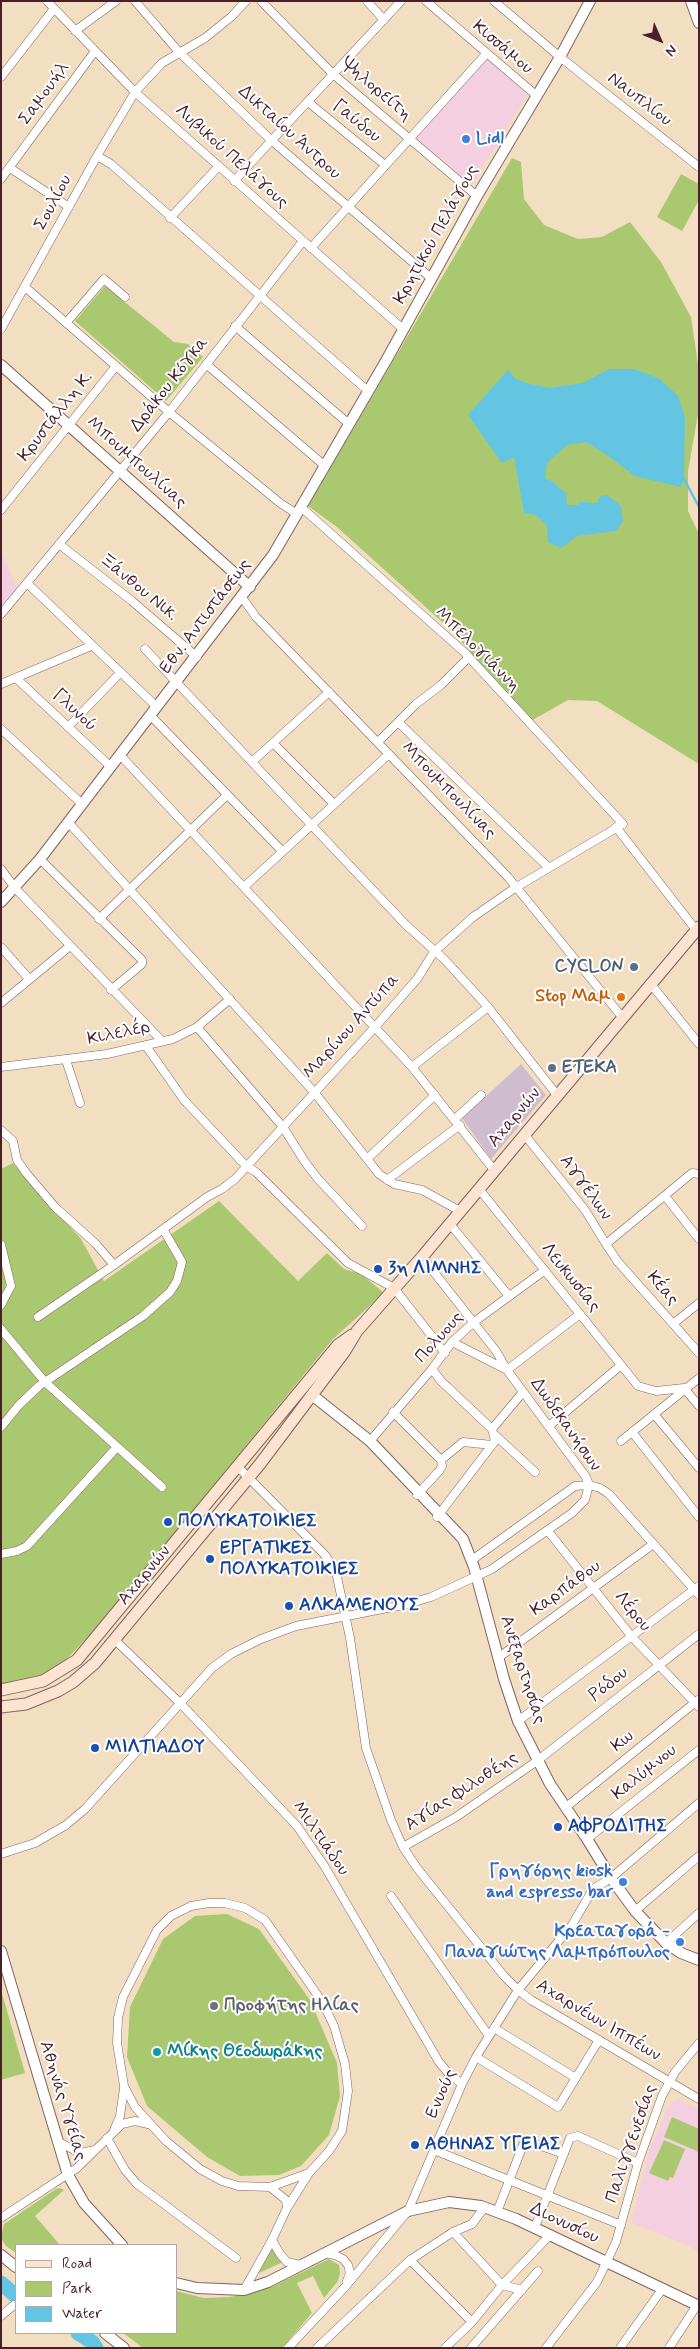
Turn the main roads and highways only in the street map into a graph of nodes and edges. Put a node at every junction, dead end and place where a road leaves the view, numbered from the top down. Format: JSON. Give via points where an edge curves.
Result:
{"nodes":[{"id":1,"x":697,"y":928,"type":"edge"},
{"id":2,"x":357,"y":1331,"type":"junction"},
{"id":3,"x":1,"y":1690,"type":"edge"},
{"id":4,"x":1,"y":1708,"type":"edge"}],
"edges":[{"from":1,"to":2,"type":"main road","name":"Αχαρνών"},
{"from":2,"to":3,"type":"main road","name":"Αχαρνών","via":[[338,1345],[77,1660],[43,1681]]},
{"from":2,"to":4,"type":"main road","name":"Αχαρνών","via":[[249,1478],[85,1673],[58,1692],[26,1704]]}]}
